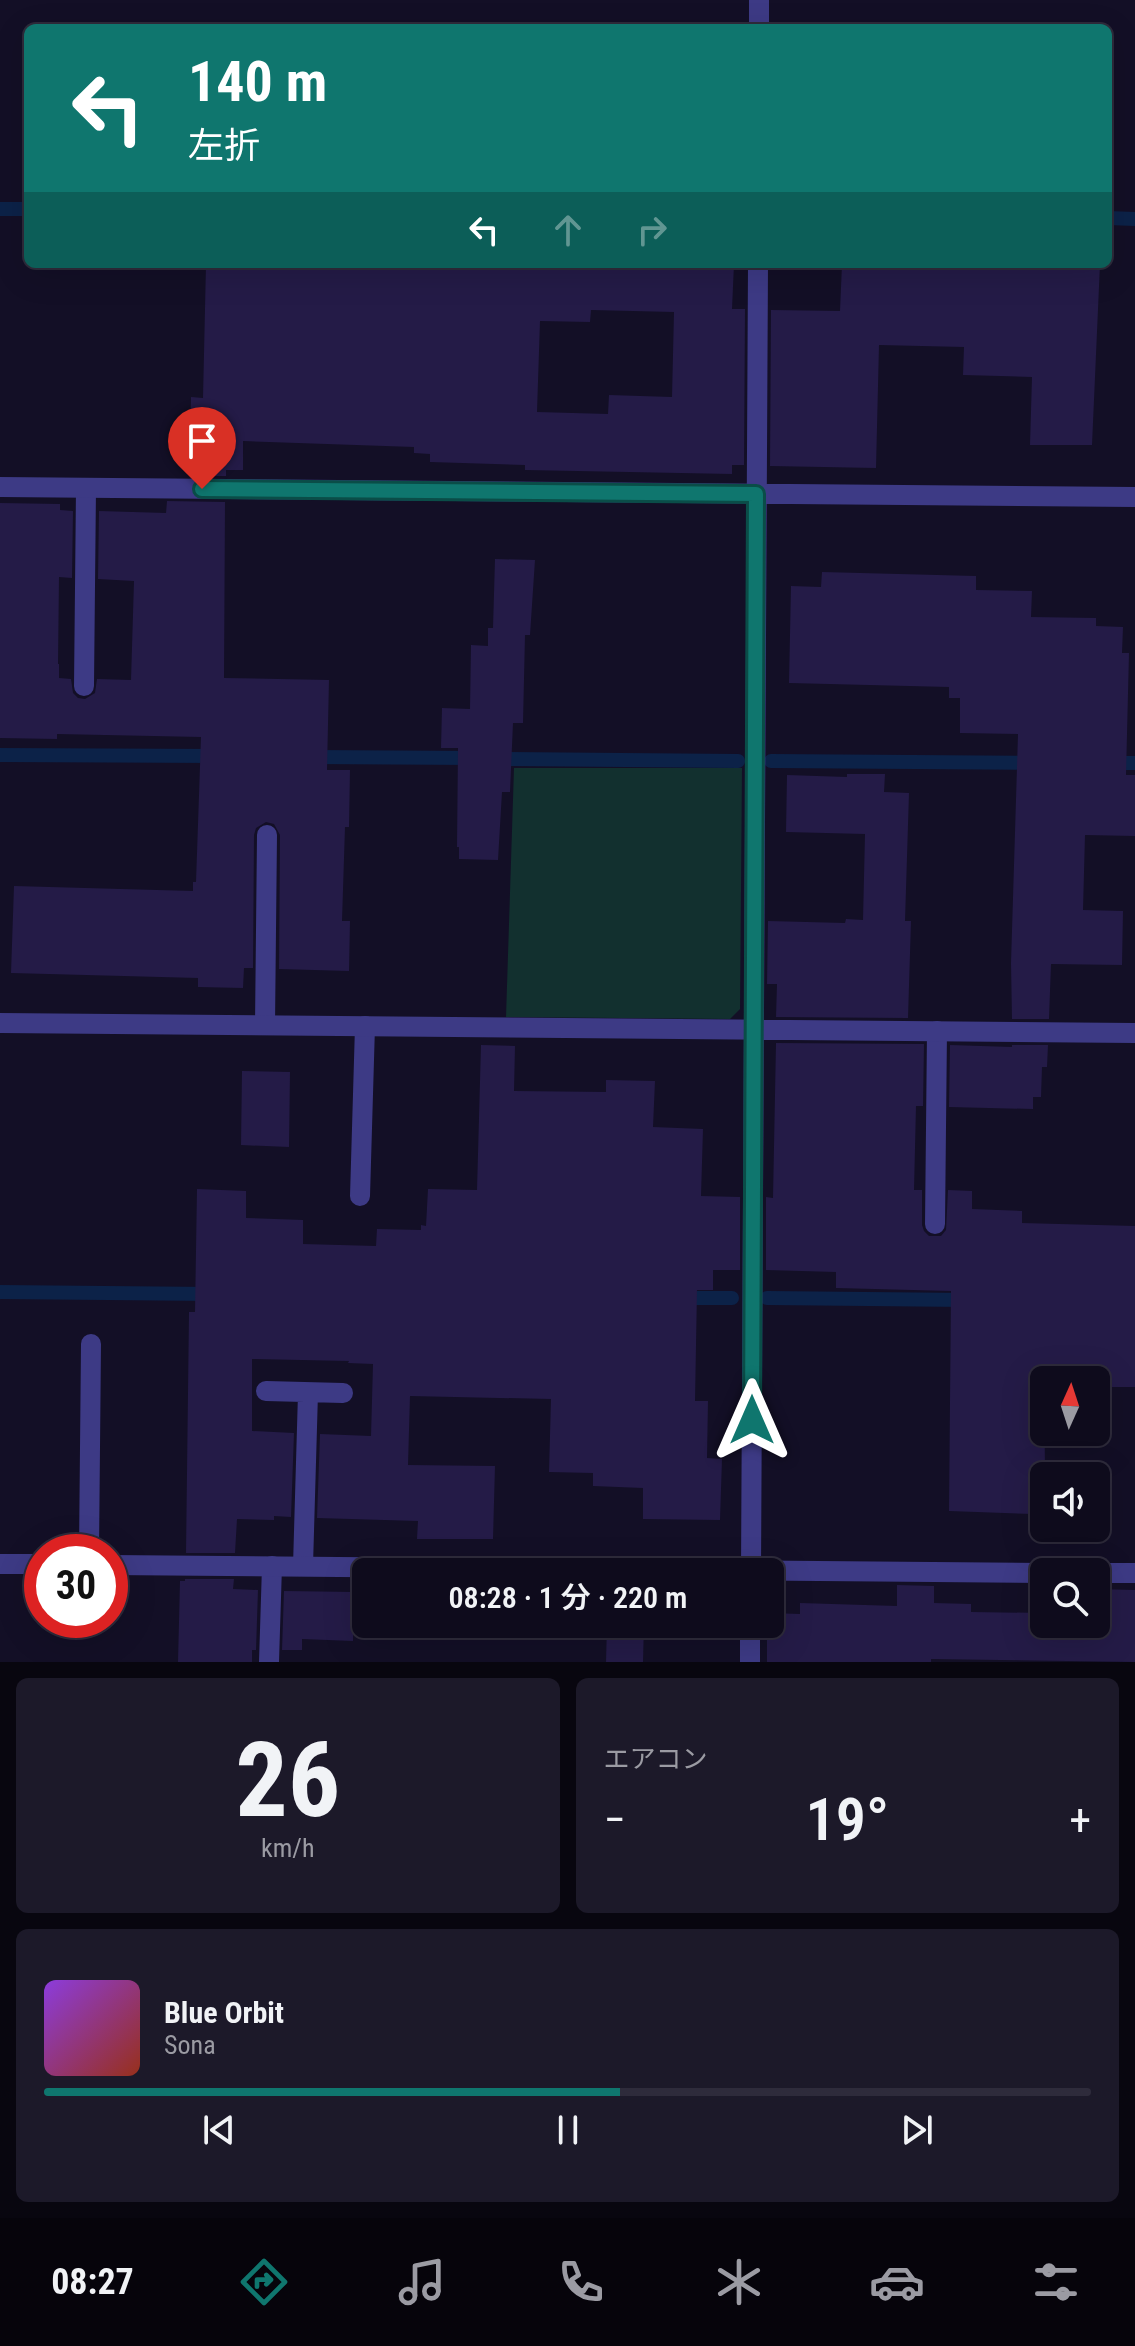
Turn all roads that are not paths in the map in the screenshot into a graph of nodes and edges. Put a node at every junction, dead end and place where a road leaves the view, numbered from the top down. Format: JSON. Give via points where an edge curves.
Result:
{"nodes":[{"id":1,"x":759,"y":0,"type":"edge"},
{"id":2,"x":759,"y":24,"type":"edge"},
{"id":3,"x":758,"y":268,"type":"edge"},
{"id":4,"x":0,"y":487,"type":"edge"},
{"id":5,"x":86,"y":488,"type":"junction"},
{"id":6,"x":756,"y":494,"type":"junction"},
{"id":7,"x":1135,"y":497,"type":"edge"},
{"id":8,"x":84,"y":686,"type":"dead end"},
{"id":9,"x":267,"y":835,"type":"dead end"},
{"id":10,"x":0,"y":1023,"type":"edge"},
{"id":11,"x":265,"y":1025,"type":"junction"},
{"id":12,"x":365,"y":1026,"type":"junction"},
{"id":13,"x":754,"y":1030,"type":"junction"},
{"id":14,"x":937,"y":1031,"type":"junction"},
{"id":15,"x":1135,"y":1033,"type":"edge"},
{"id":16,"x":360,"y":1196,"type":"dead end"},
{"id":17,"x":935,"y":1224,"type":"dead end"},
{"id":18,"x":91,"y":1344,"type":"dead end"},
{"id":19,"x":266,"y":1391,"type":"dead end"},
{"id":20,"x":308,"y":1393,"type":"junction"},
{"id":21,"x":343,"y":1393,"type":"dead end"},
{"id":22,"x":89,"y":1534,"type":"edge"},
{"id":23,"x":751,"y":1558,"type":"edge"},
{"id":24,"x":0,"y":1564,"type":"edge"},
{"id":25,"x":24,"y":1564,"type":"edge"},
{"id":26,"x":128,"y":1565,"type":"edge"},
{"id":27,"x":272,"y":1566,"type":"junction"},
{"id":28,"x":303,"y":1566,"type":"junction"},
{"id":29,"x":352,"y":1567,"type":"edge"},
{"id":30,"x":784,"y":1571,"type":"edge"},
{"id":31,"x":1030,"y":1573,"type":"edge"},
{"id":32,"x":1110,"y":1573,"type":"edge"},
{"id":33,"x":1135,"y":1573,"type":"edge"},
{"id":34,"x":750,"y":1638,"type":"edge"},
{"id":35,"x":269,"y":1662,"type":"edge"},
{"id":36,"x":750,"y":1662,"type":"edge"}],
"edges":[{"from":1,"to":2,"type":"street"},
{"from":3,"to":6,"type":"street"},
{"from":4,"to":5,"type":"street"},
{"from":5,"to":6,"type":"street"},
{"from":5,"to":8,"type":"street"},
{"from":6,"to":7,"type":"street"},
{"from":6,"to":13,"type":"street"},
{"from":9,"to":11,"type":"street"},
{"from":10,"to":11,"type":"street"},
{"from":11,"to":12,"type":"street"},
{"from":12,"to":13,"type":"street"},
{"from":12,"to":16,"type":"street"},
{"from":13,"to":14,"type":"street"},
{"from":13,"to":23,"type":"street"},
{"from":14,"to":15,"type":"street"},
{"from":14,"to":17,"type":"street"},
{"from":18,"to":22,"type":"street"},
{"from":19,"to":20,"type":"street"},
{"from":20,"to":21,"type":"street"},
{"from":20,"to":28,"type":"street"},
{"from":24,"to":25,"type":"street"},
{"from":26,"to":27,"type":"street"},
{"from":27,"to":28,"type":"street"},
{"from":27,"to":35,"type":"street"},
{"from":28,"to":29,"type":"street"},
{"from":30,"to":31,"type":"street"},
{"from":32,"to":33,"type":"street"},
{"from":34,"to":36,"type":"street"}]}
